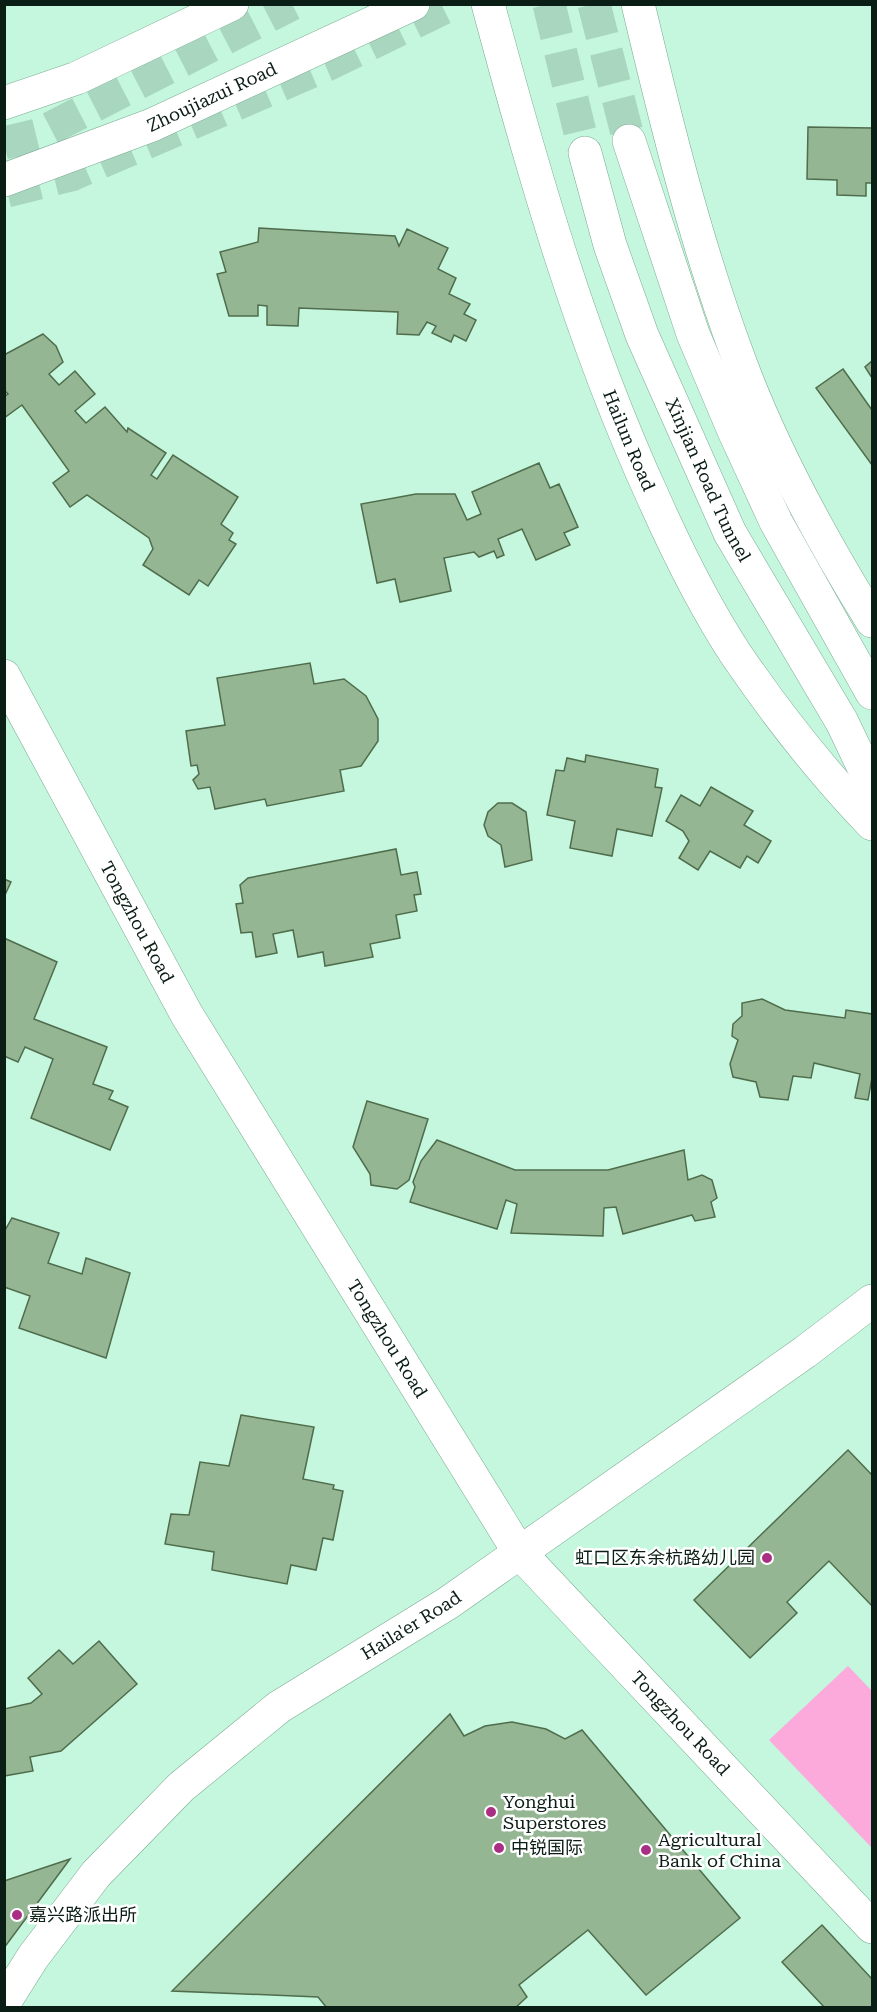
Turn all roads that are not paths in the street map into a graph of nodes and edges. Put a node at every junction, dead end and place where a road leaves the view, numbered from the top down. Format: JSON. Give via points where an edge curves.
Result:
{"nodes":[{"id":1,"x":232,"y":4,"type":"edge"},
{"id":2,"x":413,"y":4,"type":"edge"},
{"id":3,"x":488,"y":4,"type":"edge"},
{"id":4,"x":638,"y":4,"type":"edge"},
{"id":5,"x":4,"y":103,"type":"edge"},
{"id":6,"x":629,"y":141,"type":"tunnel mouth"},
{"id":7,"x":585,"y":153,"type":"tunnel mouth"},
{"id":8,"x":4,"y":180,"type":"edge"},
{"id":9,"x":873,"y":621,"type":"edge"},
{"id":10,"x":4,"y":676,"type":"edge"},
{"id":11,"x":873,"y":693,"type":"edge"},
{"id":12,"x":873,"y":785,"type":"edge"},
{"id":13,"x":873,"y":824,"type":"edge"},
{"id":14,"x":873,"y":1301,"type":"edge"},
{"id":15,"x":519,"y":1552,"type":"junction"},
{"id":16,"x":873,"y":1927,"type":"edge"},
{"id":17,"x":4,"y":2003,"type":"edge"}],
"edges":[{"from":1,"to":5,"type":"main road","via":[[77,78]]},
{"from":2,"to":8,"type":"main road","name":"Zhoujiazui Road","via":[[152,125]]},
{"from":3,"to":13,"type":"main road","name":"Hailun Road","via":[[564,267],[620,426],[678,554],[742,663],[808,754]]},
{"from":4,"to":9,"type":"main road","via":[[694,225],[737,355],[801,499]]},
{"from":6,"to":11,"type":"main road","via":[[693,334],[734,431],[776,522]]},
{"from":7,"to":12,"type":"main road","name":"Xinjian Road Tunnel","via":[[610,245],[642,335],[730,533],[842,722]]},
{"from":10,"to":15,"type":"main road","name":"Tongzhou Road","via":[[187,1015]]},
{"from":14,"to":15,"type":"main road","name":"Haila'er Road"},
{"from":15,"to":16,"type":"main road","name":"Tongzhou Road"},
{"from":15,"to":17,"type":"main road","name":"Haila'er Road","via":[[448,1603],[279,1707],[181,1787],[96,1874]]}]}
